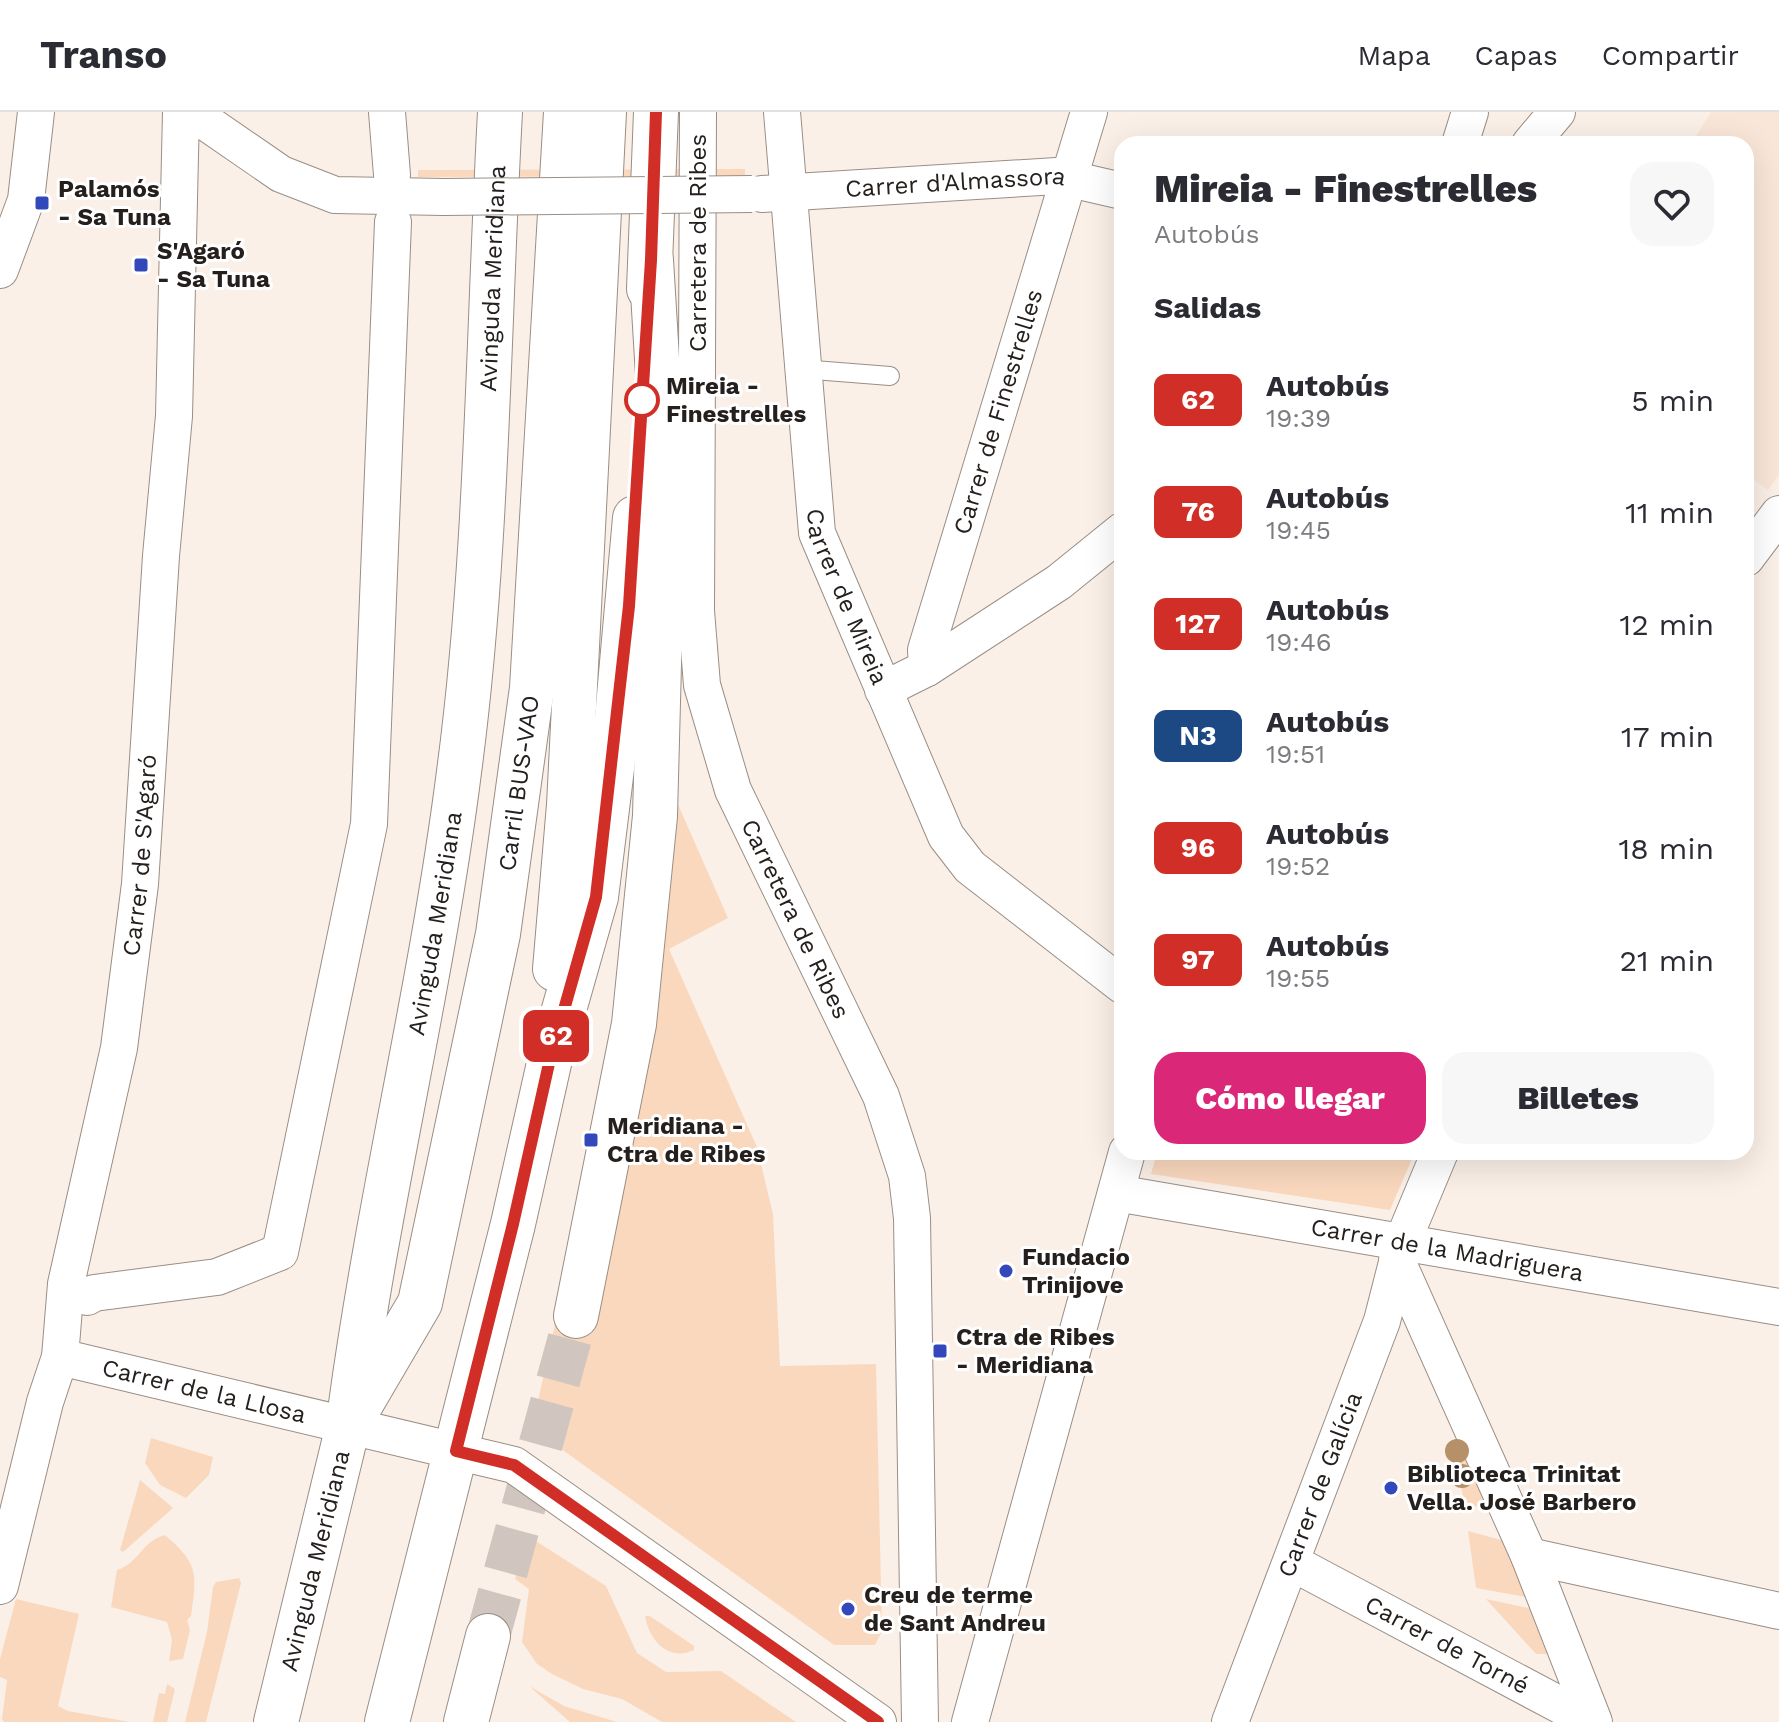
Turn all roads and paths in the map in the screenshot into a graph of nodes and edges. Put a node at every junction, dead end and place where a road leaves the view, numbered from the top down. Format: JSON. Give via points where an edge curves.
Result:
{"nodes":[{"id":1,"x":36,"y":112,"type":"edge"},
{"id":2,"x":181,"y":112,"type":"edge"},
{"id":3,"x":191,"y":112,"type":"edge"},
{"id":4,"x":387,"y":112,"type":"edge"},
{"id":5,"x":566,"y":112,"type":"edge"},
{"id":6,"x":604,"y":112,"type":"edge"},
{"id":7,"x":656,"y":112,"type":"edge"},
{"id":8,"x":698,"y":112,"type":"edge"},
{"id":9,"x":782,"y":112,"type":"edge"},
{"id":10,"x":1089,"y":112,"type":"edge"},
{"id":11,"x":1470,"y":112,"type":"edge"},
{"id":12,"x":1557,"y":112,"type":"edge"},
{"id":13,"x":494,"y":130,"type":"edge"},
{"id":14,"x":1462,"y":136,"type":"edge"},
{"id":15,"x":1537,"y":136,"type":"edge"},
{"id":16,"x":1068,"y":177,"type":"junction"},
{"id":17,"x":1114,"y":189,"type":"edge"},
{"id":18,"x":769,"y":194,"type":"junction"},
{"id":19,"x":392,"y":198,"type":"junction"},
{"id":20,"x":651,"y":260,"type":"junction"},
{"id":21,"x":0,"y":270,"type":"edge"},
{"id":22,"x":801,"y":369,"type":"junction"},
{"id":23,"x":890,"y":376,"type":"dead end"},
{"id":24,"x":1779,"y":514,"type":"edge"},
{"id":25,"x":1114,"y":537,"type":"edge"},
{"id":26,"x":1754,"y":547,"type":"edge"},
{"id":27,"x":927,"y":668,"type":"junction"},
{"id":28,"x":883,"y":690,"type":"junction"},
{"id":29,"x":1114,"y":979,"type":"edge"},
{"id":30,"x":550,"y":1059,"type":"junction"},
{"id":31,"x":1125,"y":1160,"type":"edge"},
{"id":32,"x":1437,"y":1160,"type":"edge"},
{"id":33,"x":1116,"y":1193,"type":"junction"},
{"id":34,"x":1400,"y":1252,"type":"junction"},
{"id":35,"x":87,"y":1297,"type":"dead end"},
{"id":36,"x":1779,"y":1307,"type":"edge"},
{"id":37,"x":576,"y":1316,"type":"tunnel mouth"},
{"id":38,"x":60,"y":1357,"type":"junction"},
{"id":39,"x":348,"y":1426,"type":"junction"},
{"id":40,"x":456,"y":1451,"type":"junction"},
{"id":41,"x":1529,"y":1556,"type":"junction"},
{"id":42,"x":1304,"y":1569,"type":"dead end"},
{"id":43,"x":0,"y":1586,"type":"edge"},
{"id":44,"x":1779,"y":1611,"type":"edge"},
{"id":45,"x":488,"y":1636,"type":"tunnel mouth"},
{"id":46,"x":276,"y":1722,"type":"edge"},
{"id":47,"x":387,"y":1722,"type":"edge"},
{"id":48,"x":466,"y":1722,"type":"edge"},
{"id":49,"x":878,"y":1722,"type":"edge"},
{"id":50,"x":920,"y":1722,"type":"edge"},
{"id":51,"x":970,"y":1722,"type":"edge"},
{"id":52,"x":1230,"y":1722,"type":"edge"},
{"id":53,"x":1593,"y":1722,"type":"edge"}],
"edges":[{"from":1,"to":21,"type":"street","via":[[26,200]]},
{"from":2,"to":38,"type":"street","name":"Carrer de S'Agaró","via":[[174,416],[140,884],[119,1048],[66,1284]]},
{"from":3,"to":19,"type":"street","name":"Carrer d'Almassora","via":[[281,174],[335,195]]},
{"from":4,"to":19,"type":"street"},
{"from":5,"to":39,"type":"main road","name":"Carril BUS-VAO","via":[[532,688],[498,934],[420,1303]]},
{"from":6,"to":30,"type":"main road","via":[[578,651]]},
{"from":7,"to":20,"type":"main road"},
{"from":8,"to":50,"type":"street","name":"Carretera de Ribes","via":[[696,611],[702,685],[733,790],[881,1096],[907,1176]]},
{"from":9,"to":18,"type":"street","name":"Carrer de Mireia"},
{"from":10,"to":16,"type":"street","name":"Carrer de Finestrelles"},
{"from":11,"to":14,"type":"street"},
{"from":12,"to":15,"type":"street"},
{"from":13,"to":39,"type":"main road","name":"Avinguda Meridiana","via":[[476,595],[460,768],[438,924],[368,1281]]},
{"from":16,"to":17,"type":"street","name":"Carrer d'Almassora"},
{"from":16,"to":18,"type":"street","name":"Carrer d'Almassora"},
{"from":16,"to":27,"type":"street","name":"Carrer de Finestrelles","via":[[926,650]]},
{"from":18,"to":19,"type":"street","name":"Carrer d'Almassora","bridge":true},
{"from":18,"to":22,"type":"street","name":"Carrer de Mireia"},
{"from":19,"to":35,"type":"street","via":[[369,824],[280,1252],[217,1277]]},
{"from":20,"to":30,"type":"main road","via":[[629,606],[609,796],[596,897]]},
{"from":20,"to":37,"type":"main road","via":[[664,474],[655,816],[634,1024]]},
{"from":22,"to":23,"type":"lane"},
{"from":22,"to":28,"type":"street","name":"Carrer de Mireia","via":[[817,533]]},
{"from":24,"to":26,"type":"street"},
{"from":25,"to":27,"type":"street","via":[[1059,582]]},
{"from":27,"to":28,"type":"street"},
{"from":28,"to":29,"type":"street","name":"Carrer de Mireia","via":[[955,851]]},
{"from":30,"to":40,"type":"main road"},
{"from":31,"to":33,"type":"street"},
{"from":32,"to":34,"type":"street","name":"Carrer de Galícia"},
{"from":33,"to":34,"type":"street","name":"Carrer de la Madriguera"},
{"from":33,"to":51,"type":"street"},
{"from":34,"to":36,"type":"street","name":"Carrer de la Madriguera"},
{"from":34,"to":41,"type":"street","name":"Carrer de Torné"},
{"from":34,"to":52,"type":"street","name":"Carrer de Galícia","via":[[1382,1321]]},
{"from":38,"to":39,"type":"street","name":"Carrer de la Llosa"},
{"from":38,"to":43,"type":"street","name":"Carrer de S'Agaró"},
{"from":39,"to":40,"type":"street","name":"Carrer de la Llosa"},
{"from":39,"to":46,"type":"main road","name":"Avinguda Meridiana"},
{"from":40,"to":47,"type":"main road"},
{"from":40,"to":49,"type":"street","name":"Carrer de la Llosa","via":[[514,1465]]},
{"from":41,"to":44,"type":"street"},
{"from":41,"to":53,"type":"street","name":"Carrer de Torné"},
{"from":42,"to":53,"type":"street","name":"Carrer de Torné"},
{"from":45,"to":48,"type":"main road"}]}
